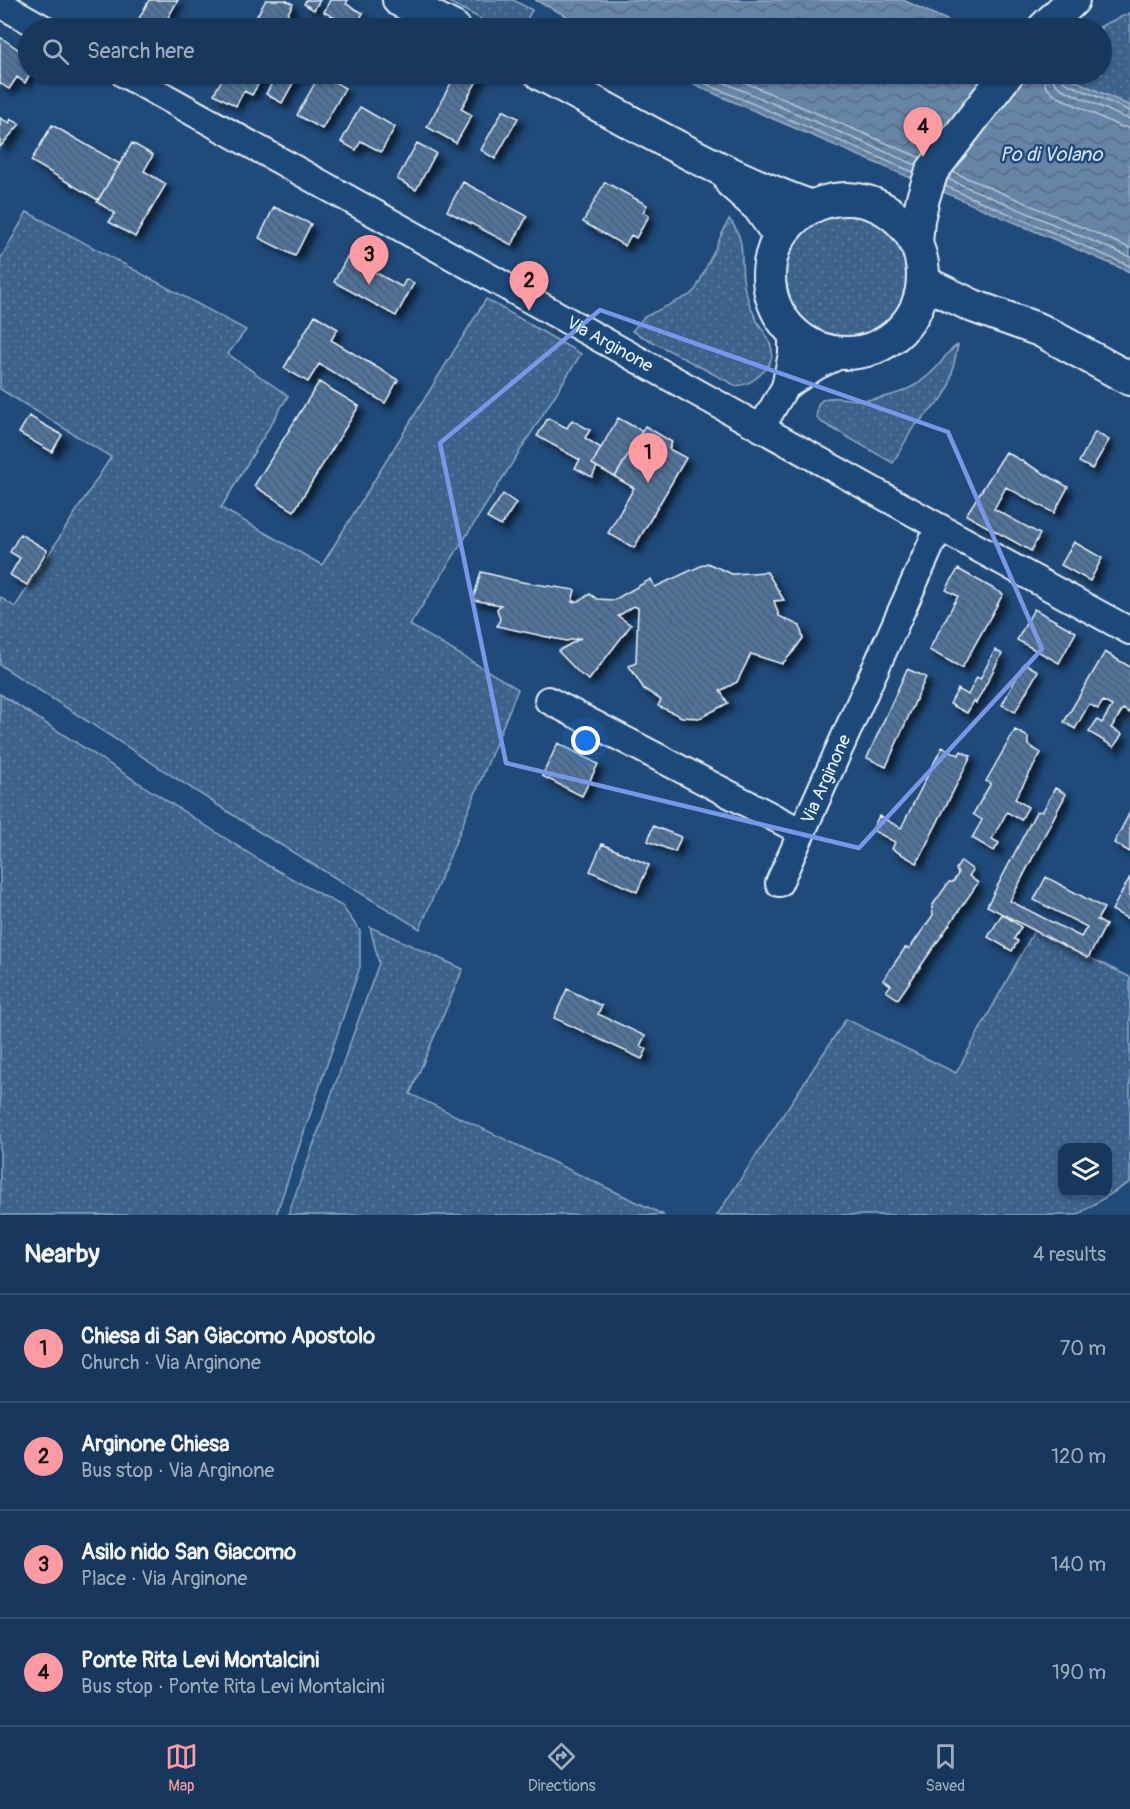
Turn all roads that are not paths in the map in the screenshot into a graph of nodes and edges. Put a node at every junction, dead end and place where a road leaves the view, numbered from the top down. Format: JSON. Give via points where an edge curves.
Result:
{"nodes":[{"id":1,"x":399,"y":0,"type":"edge"},
{"id":2,"x":1073,"y":0,"type":"edge"},
{"id":3,"x":0,"y":4,"type":"edge"},
{"id":4,"x":25,"y":18,"type":"edge"},
{"id":5,"x":434,"y":18,"type":"edge"},
{"id":6,"x":1054,"y":18,"type":"edge"},
{"id":7,"x":142,"y":84,"type":"edge"},
{"id":8,"x":560,"y":84,"type":"edge"},
{"id":9,"x":999,"y":84,"type":"edge"},
{"id":10,"x":711,"y":163,"type":"junction"},
{"id":11,"x":932,"y":171,"type":"junction"},
{"id":12,"x":860,"y":200,"type":"junction"},
{"id":13,"x":812,"y":207,"type":"junction"},
{"id":14,"x":780,"y":237,"type":"junction"},
{"id":15,"x":916,"y":244,"type":"junction"},
{"id":16,"x":923,"y":282,"type":"junction"},
{"id":17,"x":913,"y":315,"type":"junction"},
{"id":18,"x":1024,"y":324,"type":"junction"},
{"id":19,"x":792,"y":330,"type":"junction"},
{"id":20,"x":844,"y":353,"type":"junction"},
{"id":21,"x":1130,"y":379,"type":"edge"},
{"id":22,"x":785,"y":387,"type":"junction"},
{"id":23,"x":761,"y":428,"type":"junction"},
{"id":24,"x":939,"y":527,"type":"junction"},
{"id":25,"x":1130,"y":631,"type":"edge"},
{"id":26,"x":548,"y":700,"type":"dead end"},
{"id":27,"x":802,"y":832,"type":"junction"},
{"id":28,"x":779,"y":883,"type":"dead end"}],
"edges":[{"from":1,"to":5,"type":"main road"},
{"from":2,"to":6,"type":"main road"},
{"from":3,"to":4,"type":"street"},
{"from":7,"to":23,"type":"street","name":"Via Arginone"},
{"from":8,"to":10,"type":"main road"},
{"from":9,"to":11,"type":"main road"},
{"from":10,"to":13,"type":"main road"},
{"from":10,"to":14,"type":"main road","via":[[759,207]]},
{"from":11,"to":12,"type":"main road","via":[[894,194]]},
{"from":11,"to":15,"type":"main road","via":[[920,209]]},
{"from":12,"to":13,"type":"main road","via":[[830,201]]},
{"from":12,"to":15,"type":"main road","via":[[892,214]]},
{"from":13,"to":14,"type":"main road","via":[[790,223]]},
{"from":14,"to":19,"type":"main road","via":[[771,258],[769,279],[773,301]]},
{"from":15,"to":16,"type":"main road"},
{"from":16,"to":17,"type":"main road"},
{"from":16,"to":18,"type":"main road"},
{"from":17,"to":18,"type":"main road"},
{"from":17,"to":20,"type":"main road","via":[[900,332],[882,344]]},
{"from":18,"to":21,"type":"main road"},
{"from":19,"to":20,"type":"main road","via":[[815,346]]},
{"from":19,"to":22,"type":"street"},
{"from":20,"to":22,"type":"street"},
{"from":22,"to":23,"type":"street"},
{"from":23,"to":24,"type":"street","name":"Via Arginone"},
{"from":24,"to":25,"type":"street","name":"Via Arginone"},
{"from":24,"to":27,"type":"street","name":"Via Arginone"},
{"from":26,"to":27,"type":"street","name":"Via Arginone"},
{"from":27,"to":28,"type":"street","name":"Via Arginone"}]}
